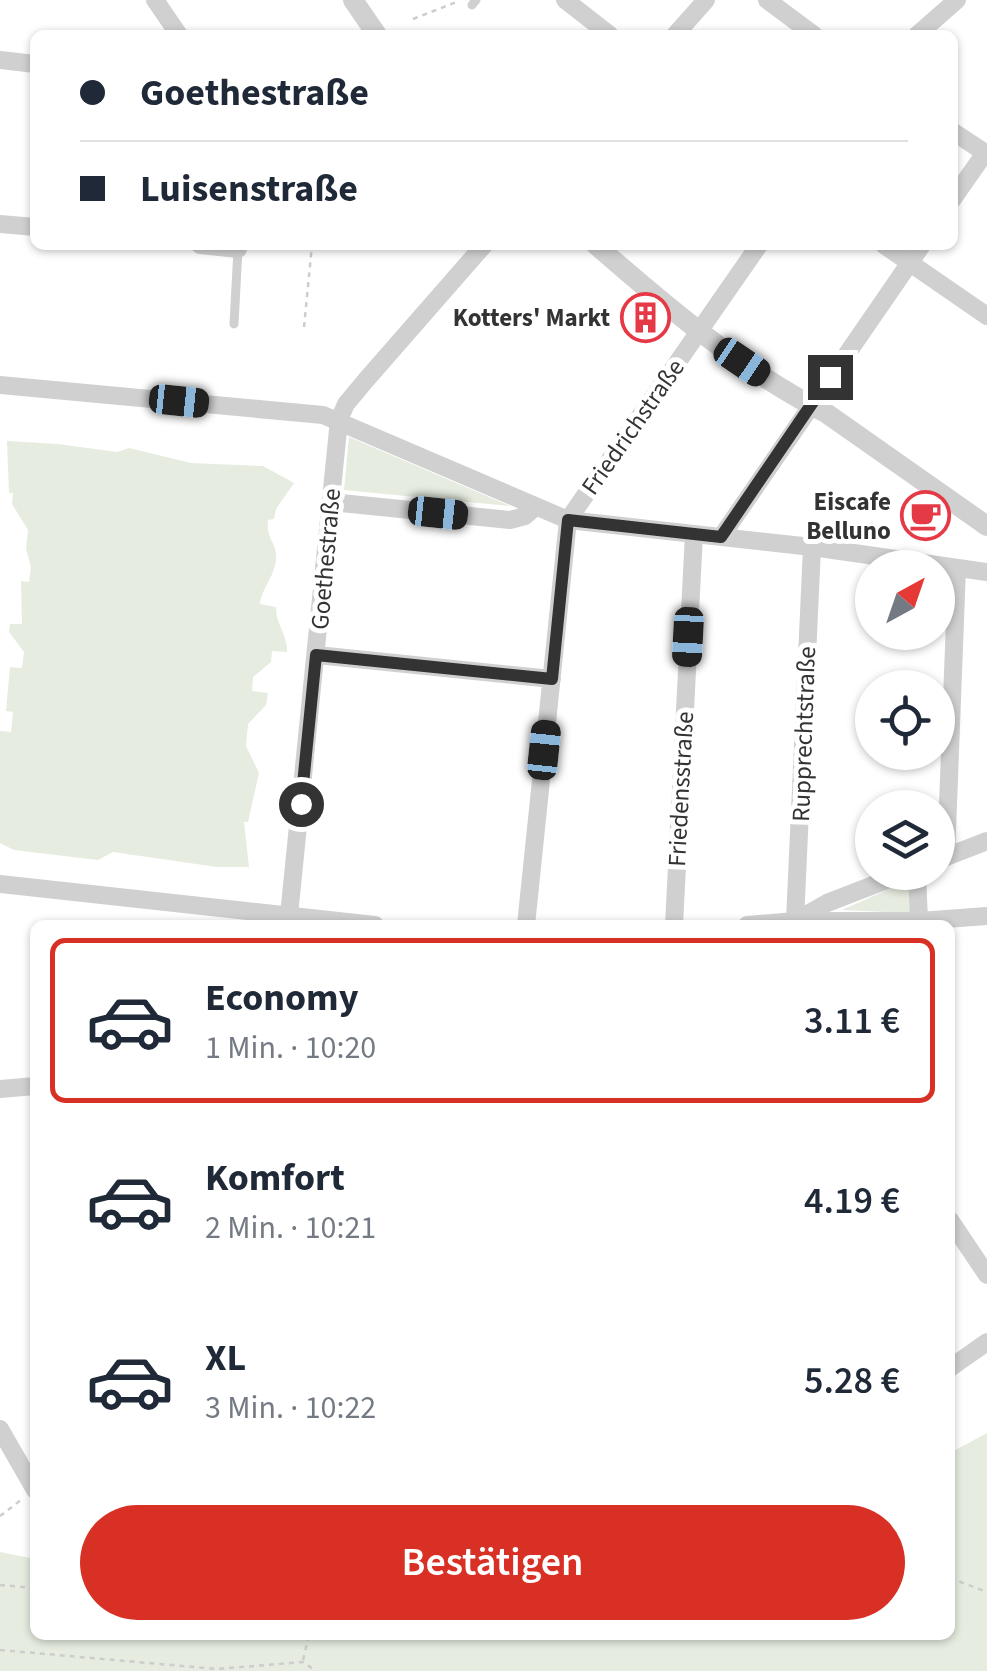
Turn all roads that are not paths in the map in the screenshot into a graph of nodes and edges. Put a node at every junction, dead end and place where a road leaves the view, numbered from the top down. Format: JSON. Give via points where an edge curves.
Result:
{"nodes":[{"id":1,"x":155,"y":0,"type":"edge"},
{"id":2,"x":352,"y":0,"type":"edge"},
{"id":3,"x":565,"y":0,"type":"edge"},
{"id":4,"x":706,"y":0,"type":"edge"},
{"id":5,"x":767,"y":0,"type":"edge"},
{"id":6,"x":957,"y":0,"type":"edge"},
{"id":7,"x":171,"y":30,"type":"edge"},
{"id":8,"x":373,"y":30,"type":"edge"},
{"id":9,"x":604,"y":30,"type":"edge"},
{"id":10,"x":679,"y":30,"type":"edge"},
{"id":11,"x":807,"y":30,"type":"edge"},
{"id":12,"x":923,"y":30,"type":"edge"},
{"id":13,"x":0,"y":60,"type":"edge"},
{"id":14,"x":30,"y":63,"type":"edge"},
{"id":15,"x":958,"y":135,"type":"edge"},
{"id":16,"x":986,"y":154,"type":"edge"},
{"id":17,"x":958,"y":192,"type":"edge"},
{"id":18,"x":0,"y":224,"type":"edge"},
{"id":19,"x":30,"y":227,"type":"edge"},
{"id":20,"x":238,"y":250,"type":"edge"},
{"id":21,"x":480,"y":250,"type":"edge"},
{"id":22,"x":602,"y":250,"type":"edge"},
{"id":23,"x":756,"y":250,"type":"edge"},
{"id":24,"x":891,"y":250,"type":"edge"},
{"id":25,"x":919,"y":250,"type":"edge"},
{"id":26,"x":910,"y":263,"type":"junction"},
{"id":27,"x":987,"y":316,"type":"edge"},
{"id":28,"x":234,"y":324,"type":"dead end"},
{"id":29,"x":701,"y":330,"type":"junction"},
{"id":30,"x":0,"y":385,"type":"edge"},
{"id":31,"x":810,"y":405,"type":"junction"},
{"id":32,"x":340,"y":420,"type":"junction"},
{"id":33,"x":331,"y":502,"type":"junction"},
{"id":34,"x":534,"y":508,"type":"junction"},
{"id":35,"x":568,"y":520,"type":"junction"},
{"id":36,"x":987,"y":526,"type":"edge"},
{"id":37,"x":694,"y":534,"type":"junction"},
{"id":38,"x":721,"y":537,"type":"junction"},
{"id":39,"x":812,"y":547,"type":"junction"},
{"id":40,"x":957,"y":568,"type":"junction"},
{"id":41,"x":987,"y":572,"type":"edge"},
{"id":42,"x":316,"y":655,"type":"junction"},
{"id":43,"x":552,"y":679,"type":"junction"},
{"id":44,"x":946,"y":790,"type":"edge"},
{"id":45,"x":987,"y":841,"type":"edge"},
{"id":46,"x":955,"y":853,"type":"edge"},
{"id":47,"x":0,"y":884,"type":"edge"},
{"id":48,"x":861,"y":890,"type":"edge"},
{"id":49,"x":918,"y":890,"type":"edge"},
{"id":50,"x":987,"y":916,"type":"edge"},
{"id":51,"x":281,"y":920,"type":"edge"},
{"id":52,"x":289,"y":920,"type":"edge"},
{"id":53,"x":527,"y":920,"type":"edge"},
{"id":54,"x":674,"y":920,"type":"edge"},
{"id":55,"x":795,"y":920,"type":"edge"},
{"id":56,"x":798,"y":920,"type":"edge"},
{"id":57,"x":919,"y":920,"type":"edge"},
{"id":58,"x":948,"y":920,"type":"edge"},
{"id":59,"x":30,"y":1086,"type":"edge"},
{"id":60,"x":0,"y":1089,"type":"edge"},
{"id":61,"x":955,"y":1227,"type":"edge"},
{"id":62,"x":987,"y":1275,"type":"edge"},
{"id":63,"x":987,"y":1342,"type":"edge"},
{"id":64,"x":955,"y":1364,"type":"edge"},
{"id":65,"x":0,"y":1429,"type":"edge"},
{"id":66,"x":29,"y":1494,"type":"edge"}],
"edges":[{"from":1,"to":7,"type":"street"},
{"from":2,"to":8,"type":"street"},
{"from":3,"to":9,"type":"street"},
{"from":4,"to":10,"type":"street"},
{"from":5,"to":11,"type":"street"},
{"from":6,"to":12,"type":"street"},
{"from":13,"to":14,"type":"street"},
{"from":15,"to":16,"type":"street"},
{"from":16,"to":17,"type":"street"},
{"from":18,"to":19,"type":"street"},
{"from":20,"to":28,"type":"lane"},
{"from":21,"to":32,"type":"street","name":"Goethestraße","via":[[346,404]]},
{"from":22,"to":29,"type":"street"},
{"from":23,"to":29,"type":"street","name":"Friedrichstraße"},
{"from":24,"to":26,"type":"street"},
{"from":25,"to":26,"type":"street"},
{"from":26,"to":27,"type":"street"},
{"from":26,"to":31,"type":"street"},
{"from":29,"to":31,"type":"street"},
{"from":29,"to":35,"type":"street","name":"Friedrichstraße"},
{"from":30,"to":32,"type":"street"},
{"from":31,"to":36,"type":"street"},
{"from":31,"to":38,"type":"street"},
{"from":32,"to":33,"type":"street","name":"Goethestraße"},
{"from":32,"to":34,"type":"street"},
{"from":33,"to":34,"type":"street","via":[[510,520]]},
{"from":33,"to":42,"type":"street","name":"Goethestraße"},
{"from":34,"to":35,"type":"street"},
{"from":35,"to":37,"type":"street"},
{"from":35,"to":43,"type":"street","name":"Friedrichstraße"},
{"from":37,"to":38,"type":"street"},
{"from":37,"to":54,"type":"street","name":"Friedensstraße"},
{"from":38,"to":39,"type":"street"},
{"from":39,"to":40,"type":"street"},
{"from":39,"to":55,"type":"street","name":"Rupprechtstraße"},
{"from":40,"to":41,"type":"street"},
{"from":40,"to":44,"type":"street"},
{"from":42,"to":43,"type":"street"},
{"from":42,"to":52,"type":"street","name":"Goethestraße"},
{"from":43,"to":53,"type":"street","name":"Friedrichstraße"},
{"from":45,"to":46,"type":"street"},
{"from":47,"to":51,"type":"street"},
{"from":48,"to":56,"type":"street"},
{"from":49,"to":57,"type":"street"},
{"from":50,"to":58,"type":"street"},
{"from":59,"to":60,"type":"street"},
{"from":61,"to":62,"type":"street"},
{"from":63,"to":64,"type":"street"},
{"from":65,"to":66,"type":"street"}]}
